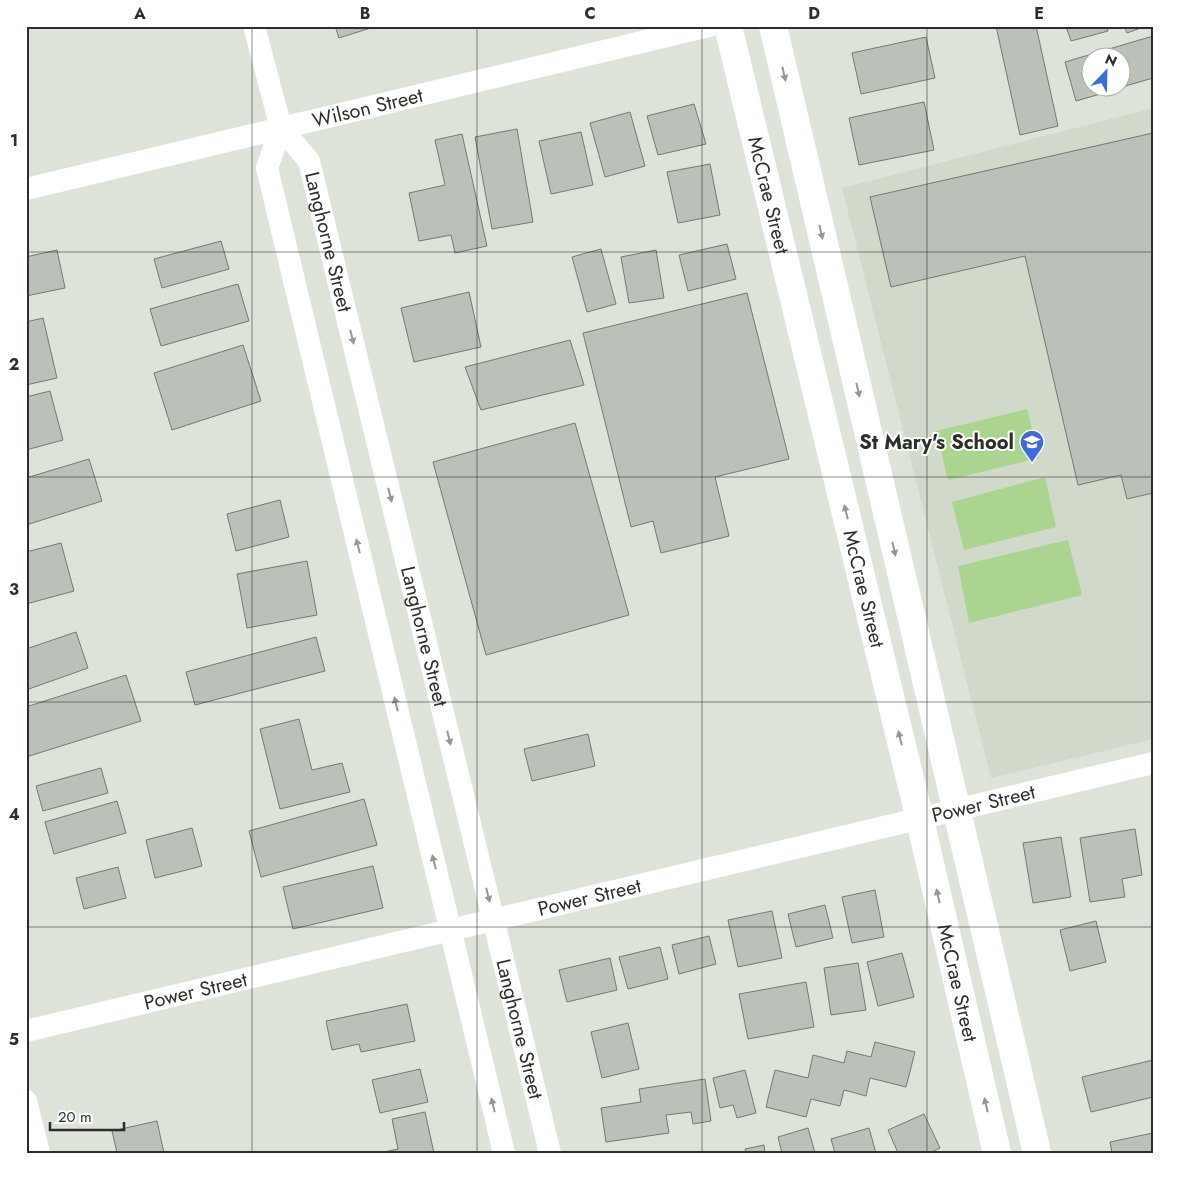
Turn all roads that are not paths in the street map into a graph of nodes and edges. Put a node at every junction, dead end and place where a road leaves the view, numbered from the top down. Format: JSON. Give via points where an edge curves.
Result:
{"nodes":[{"id":1,"x":254,"y":26,"type":"edge"},
{"id":2,"x":709,"y":26,"type":"edge"},
{"id":3,"x":728,"y":26,"type":"edge"},
{"id":4,"x":773,"y":26,"type":"edge"},
{"id":5,"x":282,"y":128,"type":"junction"},
{"id":6,"x":26,"y":188,"type":"edge"},
{"id":7,"x":1153,"y":763,"type":"edge"},
{"id":8,"x":956,"y":811,"type":"junction"},
{"id":9,"x":920,"y":820,"type":"junction"},
{"id":10,"x":494,"y":921,"type":"junction"},
{"id":11,"x":451,"y":931,"type":"junction"},
{"id":12,"x":26,"y":1031,"type":"edge"},
{"id":13,"x":26,"y":1101,"type":"edge"},
{"id":14,"x":39,"y":1153,"type":"edge"},
{"id":15,"x":504,"y":1153,"type":"edge"},
{"id":16,"x":550,"y":1153,"type":"edge"},
{"id":17,"x":997,"y":1153,"type":"edge"},
{"id":18,"x":1036,"y":1153,"type":"edge"}],
"edges":[{"from":1,"to":5,"type":"street","name":"Langhorne Street"},
{"from":2,"to":5,"type":"street","name":"Wilson Street"},
{"from":9,"to":3,"type":"main road","name":"McCrae Street","one_way":true},
{"from":4,"to":8,"type":"main road","name":"McCrae Street","one_way":true},
{"from":5,"to":6,"type":"street","name":"Wilson Street"},
{"from":5,"to":10,"type":"street","name":"Langhorne Street","one_way":true,"via":[[309,161]]},
{"from":11,"to":5,"type":"street","one_way":true,"via":[[267,168]]},
{"from":7,"to":8,"type":"street","name":"Power Street"},
{"from":8,"to":9,"type":"street","name":"Power Street"},
{"from":8,"to":18,"type":"main road","name":"McCrae Street"},
{"from":9,"to":10,"type":"street","name":"Power Street"},
{"from":17,"to":9,"type":"main road","name":"McCrae Street","one_way":true},
{"from":10,"to":11,"type":"street","name":"Power Street"},
{"from":10,"to":16,"type":"street","name":"Langhorne Street"},
{"from":11,"to":12,"type":"street","name":"Power Street"},
{"from":15,"to":11,"type":"street","one_way":true},
{"from":13,"to":14,"type":"street"}]}
